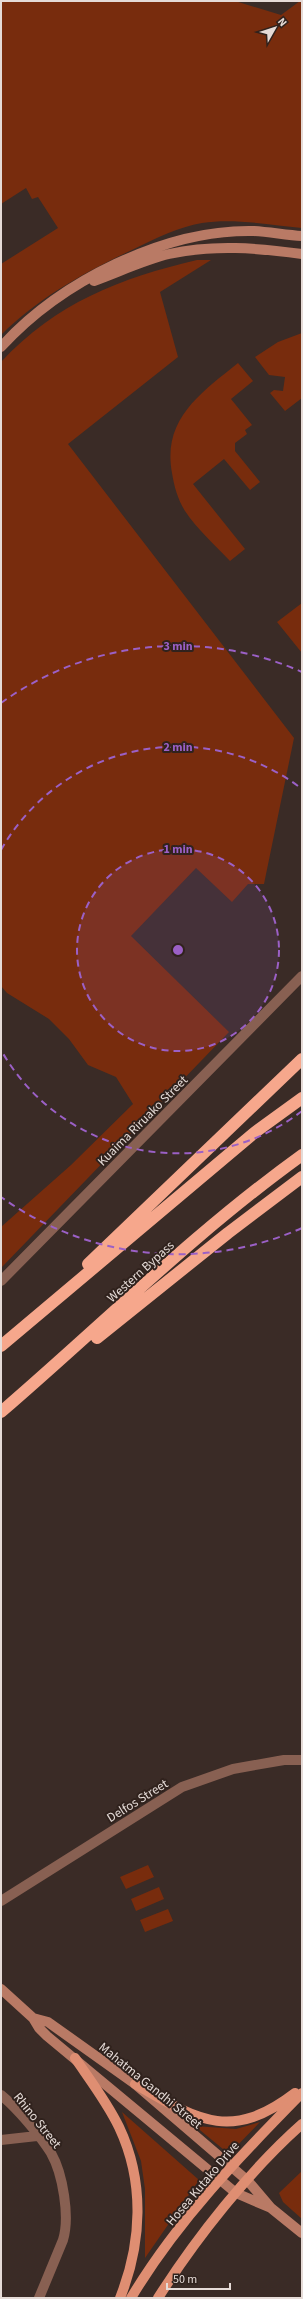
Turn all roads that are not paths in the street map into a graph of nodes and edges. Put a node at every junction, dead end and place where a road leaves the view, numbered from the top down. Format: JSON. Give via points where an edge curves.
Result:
{"nodes":[{"id":1,"x":302,"y":236,"type":"edge"},
{"id":2,"x":302,"y":254,"type":"edge"},
{"id":3,"x":72,"y":289,"type":"junction"},
{"id":4,"x":1,"y":347,"type":"edge"},
{"id":5,"x":302,"y":976,"type":"edge"},
{"id":6,"x":302,"y":1059,"type":"edge"},
{"id":7,"x":302,"y":1098,"type":"edge"},
{"id":8,"x":302,"y":1155,"type":"edge"},
{"id":9,"x":302,"y":1177,"type":"edge"},
{"id":10,"x":1,"y":1281,"type":"edge"},
{"id":11,"x":41,"y":1310,"type":"junction"},
{"id":12,"x":1,"y":1346,"type":"edge"},
{"id":13,"x":68,"y":1355,"type":"junction"},
{"id":14,"x":1,"y":1412,"type":"edge"},
{"id":15,"x":302,"y":1760,"type":"edge"},
{"id":16,"x":1,"y":1900,"type":"edge"},
{"id":17,"x":1,"y":1989,"type":"edge"},
{"id":18,"x":34,"y":2018,"type":"junction"},
{"id":19,"x":75,"y":2058,"type":"junction"},
{"id":20,"x":135,"y":2084,"type":"junction"},
{"id":21,"x":302,"y":2088,"type":"edge"},
{"id":22,"x":302,"y":2093,"type":"edge"},
{"id":23,"x":1,"y":2095,"type":"edge"},
{"id":24,"x":302,"y":2124,"type":"edge"},
{"id":25,"x":37,"y":2136,"type":"junction"},
{"id":26,"x":1,"y":2140,"type":"edge"},
{"id":27,"x":230,"y":2166,"type":"junction"},
{"id":28,"x":220,"y":2179,"type":"junction"},
{"id":29,"x":248,"y":2181,"type":"junction"},
{"id":30,"x":237,"y":2193,"type":"junction"},
{"id":31,"x":271,"y":2208,"type":"junction"},
{"id":32,"x":302,"y":2233,"type":"edge"},
{"id":33,"x":39,"y":2298,"type":"edge"},
{"id":34,"x":120,"y":2298,"type":"edge"},
{"id":35,"x":131,"y":2298,"type":"edge"},
{"id":36,"x":158,"y":2298,"type":"edge"}],
"edges":[{"from":1,"to":3,"type":"street","via":[[254,231],[180,241],[104,270]]},
{"from":2,"to":3,"type":"street","via":[[232,246],[193,250],[167,255]]},
{"from":3,"to":4,"type":"street","via":[[29,319]]},
{"from":5,"to":10,"type":"street","name":"Kuaima Riruako Street"},
{"from":6,"to":11,"type":"highway"},
{"from":7,"to":11,"type":"highway","via":[[254,1133],[108,1257]]},
{"from":8,"to":13,"type":"highway","name":"Western Bypass","via":[[213,1224]]},
{"from":9,"to":13,"type":"highway","via":[[94,1341]]},
{"from":11,"to":12,"type":"highway"},
{"from":13,"to":14,"type":"highway","name":"Western Bypass"},
{"from":15,"to":16,"type":"street","name":"Delfos Street","via":[[284,1760],[233,1770],[182,1787]]},
{"from":17,"to":18,"type":"street","name":"Mahatma Gandhi Street"},
{"from":18,"to":19,"type":"street","name":"Mahatma Gandhi Street","via":[[47,2036]]},
{"from":18,"to":20,"type":"street","name":"Mahatma Gandhi Street","via":[[48,2022]]},
{"from":19,"to":28,"type":"street","name":"Mahatma Gandhi Street"},
{"from":19,"to":34,"type":"main road","via":[[109,2108],[119,2128],[127,2146],[137,2187],[137,2239]]},
{"from":20,"to":21,"type":"main road","via":[[190,2115],[221,2122],[258,2115],[285,2101]]},
{"from":20,"to":27,"type":"street","name":"Mahatma Gandhi Street"},
{"from":22,"to":27,"type":"main road","name":"Hosea Kutako Drive"},
{"from":23,"to":25,"type":"street","name":"Rhino Street"},
{"from":24,"to":29,"type":"main road"},
{"from":25,"to":26,"type":"street"},
{"from":25,"to":33,"type":"street","name":"Rhino Street","via":[[51,2154],[58,2170],[67,2222],[63,2240]]},
{"from":27,"to":28,"type":"main road","name":"Hosea Kutako Drive"},
{"from":27,"to":29,"type":"street","name":"Mahatma Gandhi Street"},
{"from":28,"to":30,"type":"street","name":"Mahatma Gandhi Street"},
{"from":28,"to":35,"type":"main road","name":"Hosea Kutako Drive","via":[[173,2238]]},
{"from":29,"to":30,"type":"main road"},
{"from":29,"to":31,"type":"street","name":"Mahatma Gandhi Street"},
{"from":30,"to":31,"type":"street","name":"Mahatma Gandhi Street"},
{"from":30,"to":36,"type":"main road","via":[[212,2222]]},
{"from":31,"to":32,"type":"street"}]}
